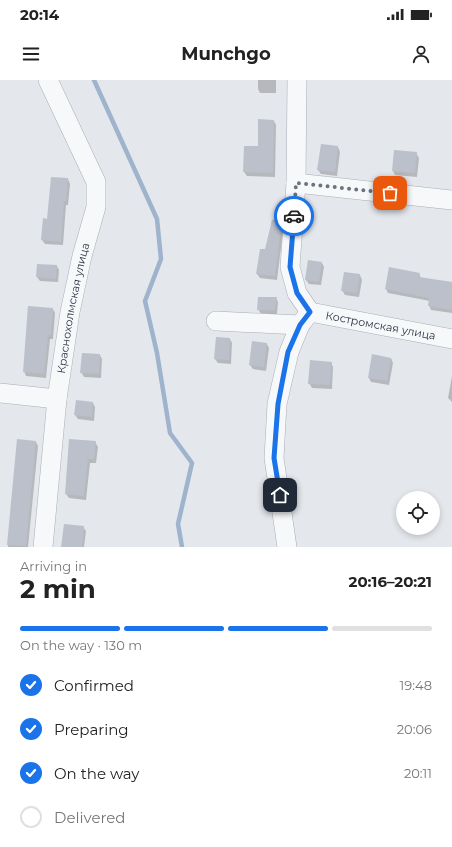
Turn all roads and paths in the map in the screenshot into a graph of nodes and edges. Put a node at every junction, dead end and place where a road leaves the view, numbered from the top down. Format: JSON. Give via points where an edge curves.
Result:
{"nodes":[{"id":1,"x":48,"y":80,"type":"edge"},
{"id":2,"x":297,"y":80,"type":"edge"},
{"id":3,"x":296,"y":183,"type":"junction"},
{"id":4,"x":452,"y":200,"type":"edge"},
{"id":5,"x":305,"y":318,"type":"junction"},
{"id":6,"x":216,"y":321,"type":"dead end"},
{"id":7,"x":452,"y":339,"type":"edge"},
{"id":8,"x":0,"y":393,"type":"edge"},
{"id":9,"x":57,"y":399,"type":"junction"},
{"id":10,"x":43,"y":547,"type":"edge"},
{"id":11,"x":287,"y":547,"type":"edge"}],
"edges":[{"from":1,"to":9,"type":"street","name":"Краснохолмская улица","via":[[96,182],[96,207],[70,312]]},
{"from":2,"to":3,"type":"street"},
{"from":3,"to":4,"type":"street"},
{"from":3,"to":5,"type":"street","via":[[290,267]]},
{"from":5,"to":6,"type":"street","name":"Костромская улица"},
{"from":5,"to":7,"type":"street","name":"Костромская улица"},
{"from":5,"to":11,"type":"street","via":[[288,352],[278,404],[274,458]]},
{"from":8,"to":9,"type":"street"},
{"from":9,"to":10,"type":"street","name":"Краснохолмская улица"}]}
